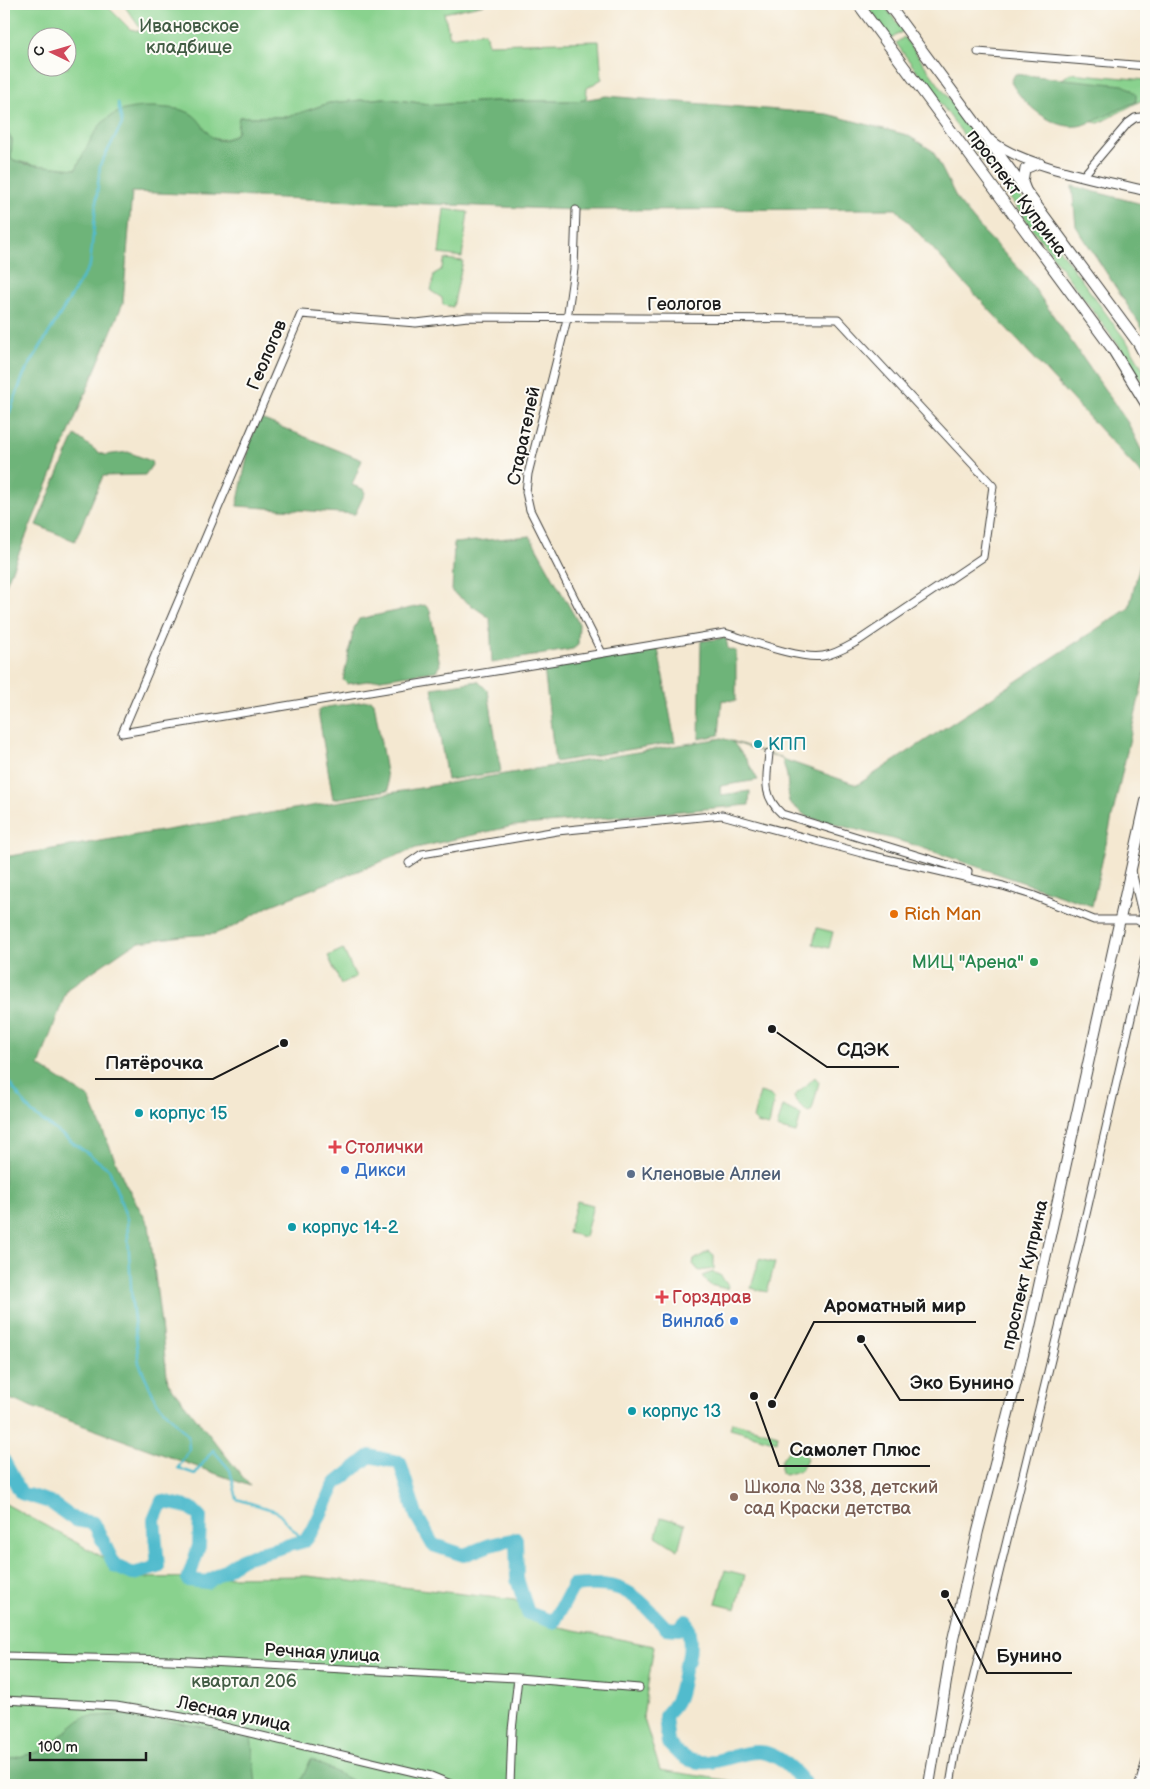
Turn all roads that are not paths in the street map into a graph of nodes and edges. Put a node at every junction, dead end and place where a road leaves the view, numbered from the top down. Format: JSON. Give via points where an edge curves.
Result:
{"nodes":[{"id":1,"x":858,"y":4,"type":"edge"},
{"id":2,"x":888,"y":4,"type":"edge"},
{"id":3,"x":978,"y":52,"type":"dead end"},
{"id":4,"x":1146,"y":66,"type":"edge"},
{"id":5,"x":1146,"y":116,"type":"edge"},
{"id":6,"x":982,"y":132,"type":"junction"},
{"id":7,"x":1040,"y":163,"type":"junction"},
{"id":8,"x":1084,"y":175,"type":"junction"},
{"id":9,"x":1026,"y":190,"type":"junction"},
{"id":10,"x":1146,"y":191,"type":"edge"},
{"id":11,"x":576,"y":210,"type":"dead end"},
{"id":12,"x":567,"y":319,"type":"junction"},
{"id":13,"x":1146,"y":358,"type":"edge"},
{"id":14,"x":1146,"y":404,"type":"edge"},
{"id":15,"x":602,"y":654,"type":"junction"},
{"id":16,"x":769,"y":753,"type":"dead end"},
{"id":17,"x":1146,"y":801,"type":"edge"},
{"id":18,"x":409,"y":863,"type":"dead end"},
{"id":19,"x":1131,"y":868,"type":"junction"},
{"id":20,"x":967,"y":878,"type":"junction"},
{"id":21,"x":1119,"y":920,"type":"junction"},
{"id":22,"x":1146,"y":927,"type":"edge"},
{"id":23,"x":1146,"y":953,"type":"edge"},
{"id":24,"x":4,"y":1656,"type":"edge"},
{"id":25,"x":518,"y":1678,"type":"junction"},
{"id":26,"x":639,"y":1688,"type":"dead end"},
{"id":27,"x":4,"y":1700,"type":"edge"},
{"id":28,"x":1146,"y":1761,"type":"edge"},
{"id":29,"x":453,"y":1785,"type":"edge"},
{"id":30,"x":510,"y":1785,"type":"edge"},
{"id":31,"x":929,"y":1785,"type":"edge"},
{"id":32,"x":950,"y":1785,"type":"edge"},
{"id":33,"x":1139,"y":1785,"type":"edge"}],
"edges":[{"from":1,"to":14,"type":"main road","name":"проспект Куприна","via":[[1113,350]]},
{"from":2,"to":6,"type":"main road","name":"проспект Куприна"},
{"from":3,"to":4,"type":"street"},
{"from":5,"to":8,"type":"street","via":[[1128,123]]},
{"from":6,"to":7,"type":"street","via":[[1010,153]]},
{"from":6,"to":9,"type":"main road","name":"проспект Куприна"},
{"from":7,"to":8,"type":"street"},
{"from":7,"to":9,"type":"street","via":[[1025,169]]},
{"from":8,"to":10,"type":"street"},
{"from":9,"to":13,"type":"main road","name":"проспект Куприна"},
{"from":11,"to":12,"type":"street","name":"Старателей","via":[[574,269]]},
{"from":12,"to":15,"type":"street","name":"Старателей","via":[[526,492],[530,510]]},
{"from":12,"to":15,"type":"street","name":"Геологов","via":[[838,319],[993,486],[983,557],[837,652],[821,657],[802,655],[725,633]]},
{"from":12,"to":15,"type":"street","name":"Геологов","via":[[468,317],[416,323],[301,314],[122,733]]},
{"from":16,"to":20,"type":"street","via":[[767,794],[771,804],[782,814],[968,871]]},
{"from":17,"to":19,"type":"main road","name":"проспект Куприна"},
{"from":18,"to":20,"type":"street","via":[[422,854],[557,831],[722,815]]},
{"from":19,"to":21,"type":"main road","name":"проспект Куприна"},
{"from":19,"to":22,"type":"street"},
{"from":20,"to":21,"type":"street","via":[[1032,894],[1094,920]]},
{"from":21,"to":22,"type":"street","via":[[1137,920]]},
{"from":21,"to":31,"type":"main road","name":"проспект Куприна","via":[[1029,1332],[953,1639]]},
{"from":23,"to":32,"type":"street"},
{"from":24,"to":25,"type":"street","name":"Речная улица","via":[[170,1660]]},
{"from":25,"to":26,"type":"street","name":"Речная улица"},
{"from":25,"to":30,"type":"street"},
{"from":27,"to":29,"type":"street","name":"Лесная улица","via":[[116,1706],[182,1717],[431,1776]]},
{"from":28,"to":33,"type":"street"}]}
